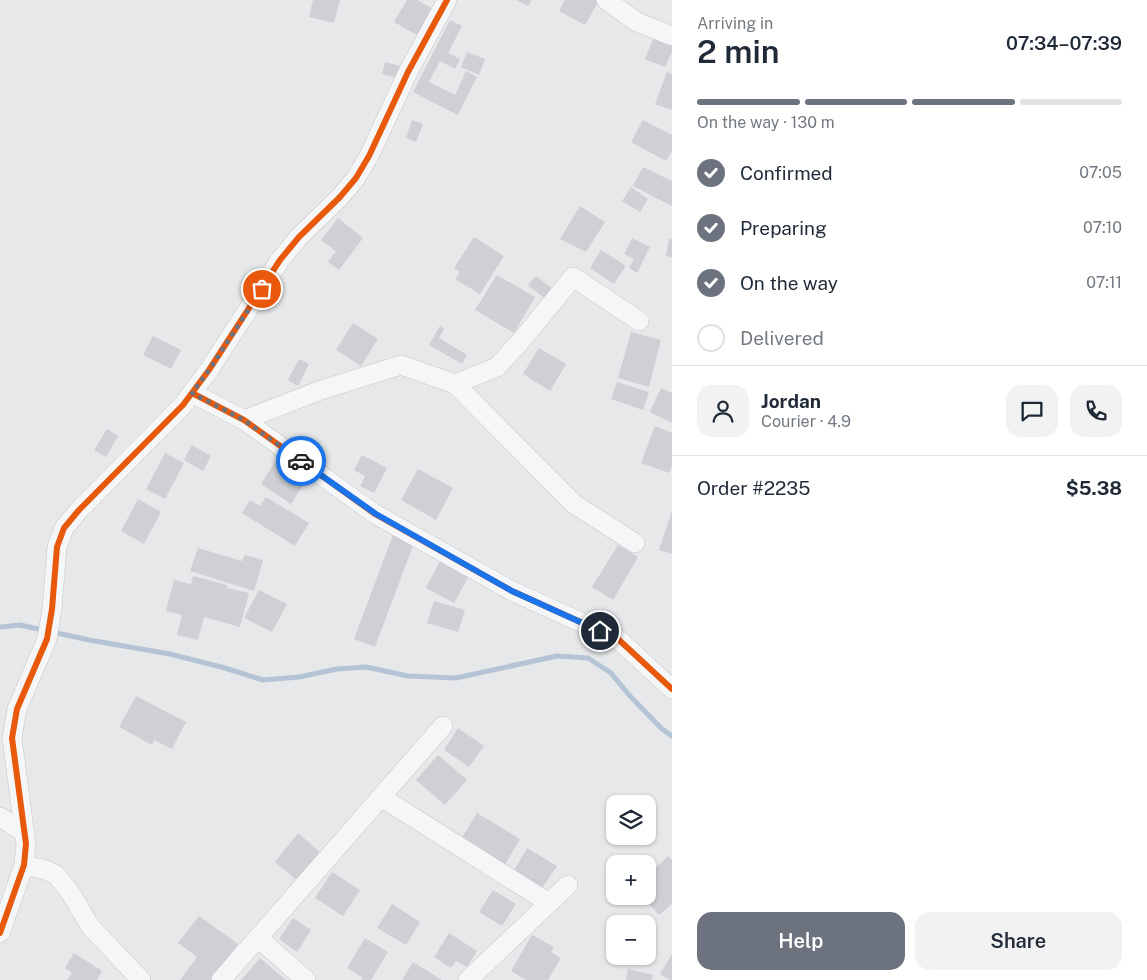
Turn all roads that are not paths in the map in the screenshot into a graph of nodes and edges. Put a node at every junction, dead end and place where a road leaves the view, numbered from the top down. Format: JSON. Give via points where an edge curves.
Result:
{"nodes":[{"id":1,"x":446,"y":0,"type":"edge"},
{"id":2,"x":606,"y":0,"type":"edge"},
{"id":3,"x":672,"y":36,"type":"edge"},
{"id":4,"x":639,"y":321,"type":"dead end"},
{"id":5,"x":455,"y":384,"type":"junction"},
{"id":6,"x":192,"y":393,"type":"junction"},
{"id":7,"x":244,"y":420,"type":"junction"},
{"id":8,"x":635,"y":543,"type":"dead end"},
{"id":9,"x":672,"y":689,"type":"edge"},
{"id":10,"x":443,"y":726,"type":"dead end"},
{"id":11,"x":381,"y":797,"type":"junction"},
{"id":12,"x":0,"y":818,"type":"edge"},
{"id":13,"x":25,"y":834,"type":"junction"},
{"id":14,"x":24,"y":865,"type":"junction"},
{"id":15,"x":568,"y":885,"type":"dead end"},
{"id":16,"x":549,"y":903,"type":"junction"},
{"id":17,"x":0,"y":933,"type":"edge"},
{"id":18,"x":258,"y":938,"type":"junction"},
{"id":19,"x":141,"y":980,"type":"edge"},
{"id":20,"x":221,"y":980,"type":"edge"},
{"id":21,"x":306,"y":980,"type":"edge"},
{"id":22,"x":468,"y":980,"type":"edge"}],
"edges":[{"from":1,"to":6,"type":"street","via":[[356,178],[280,260]]},
{"from":2,"to":3,"type":"street","via":[[637,22]]},
{"from":4,"to":5,"type":"street","via":[[573,277],[497,367]]},
{"from":5,"to":7,"type":"street","via":[[401,365],[321,390]]},
{"from":5,"to":8,"type":"street","via":[[574,504]]},
{"from":6,"to":7,"type":"street"},
{"from":6,"to":13,"type":"street","via":[[64,528],[57,547],[46,639],[17,709],[12,738]]},
{"from":7,"to":9,"type":"street","via":[[376,514],[512,591],[618,639]]},
{"from":10,"to":11,"type":"street"},
{"from":11,"to":16,"type":"street"},
{"from":11,"to":18,"type":"street"},
{"from":12,"to":13,"type":"street"},
{"from":13,"to":14,"type":"street"},
{"from":14,"to":17,"type":"street"},
{"from":14,"to":19,"type":"street","via":[[56,876],[70,892],[90,926]]},
{"from":15,"to":16,"type":"street"},
{"from":16,"to":22,"type":"street"},
{"from":18,"to":20,"type":"street"},
{"from":18,"to":21,"type":"street"}]}
